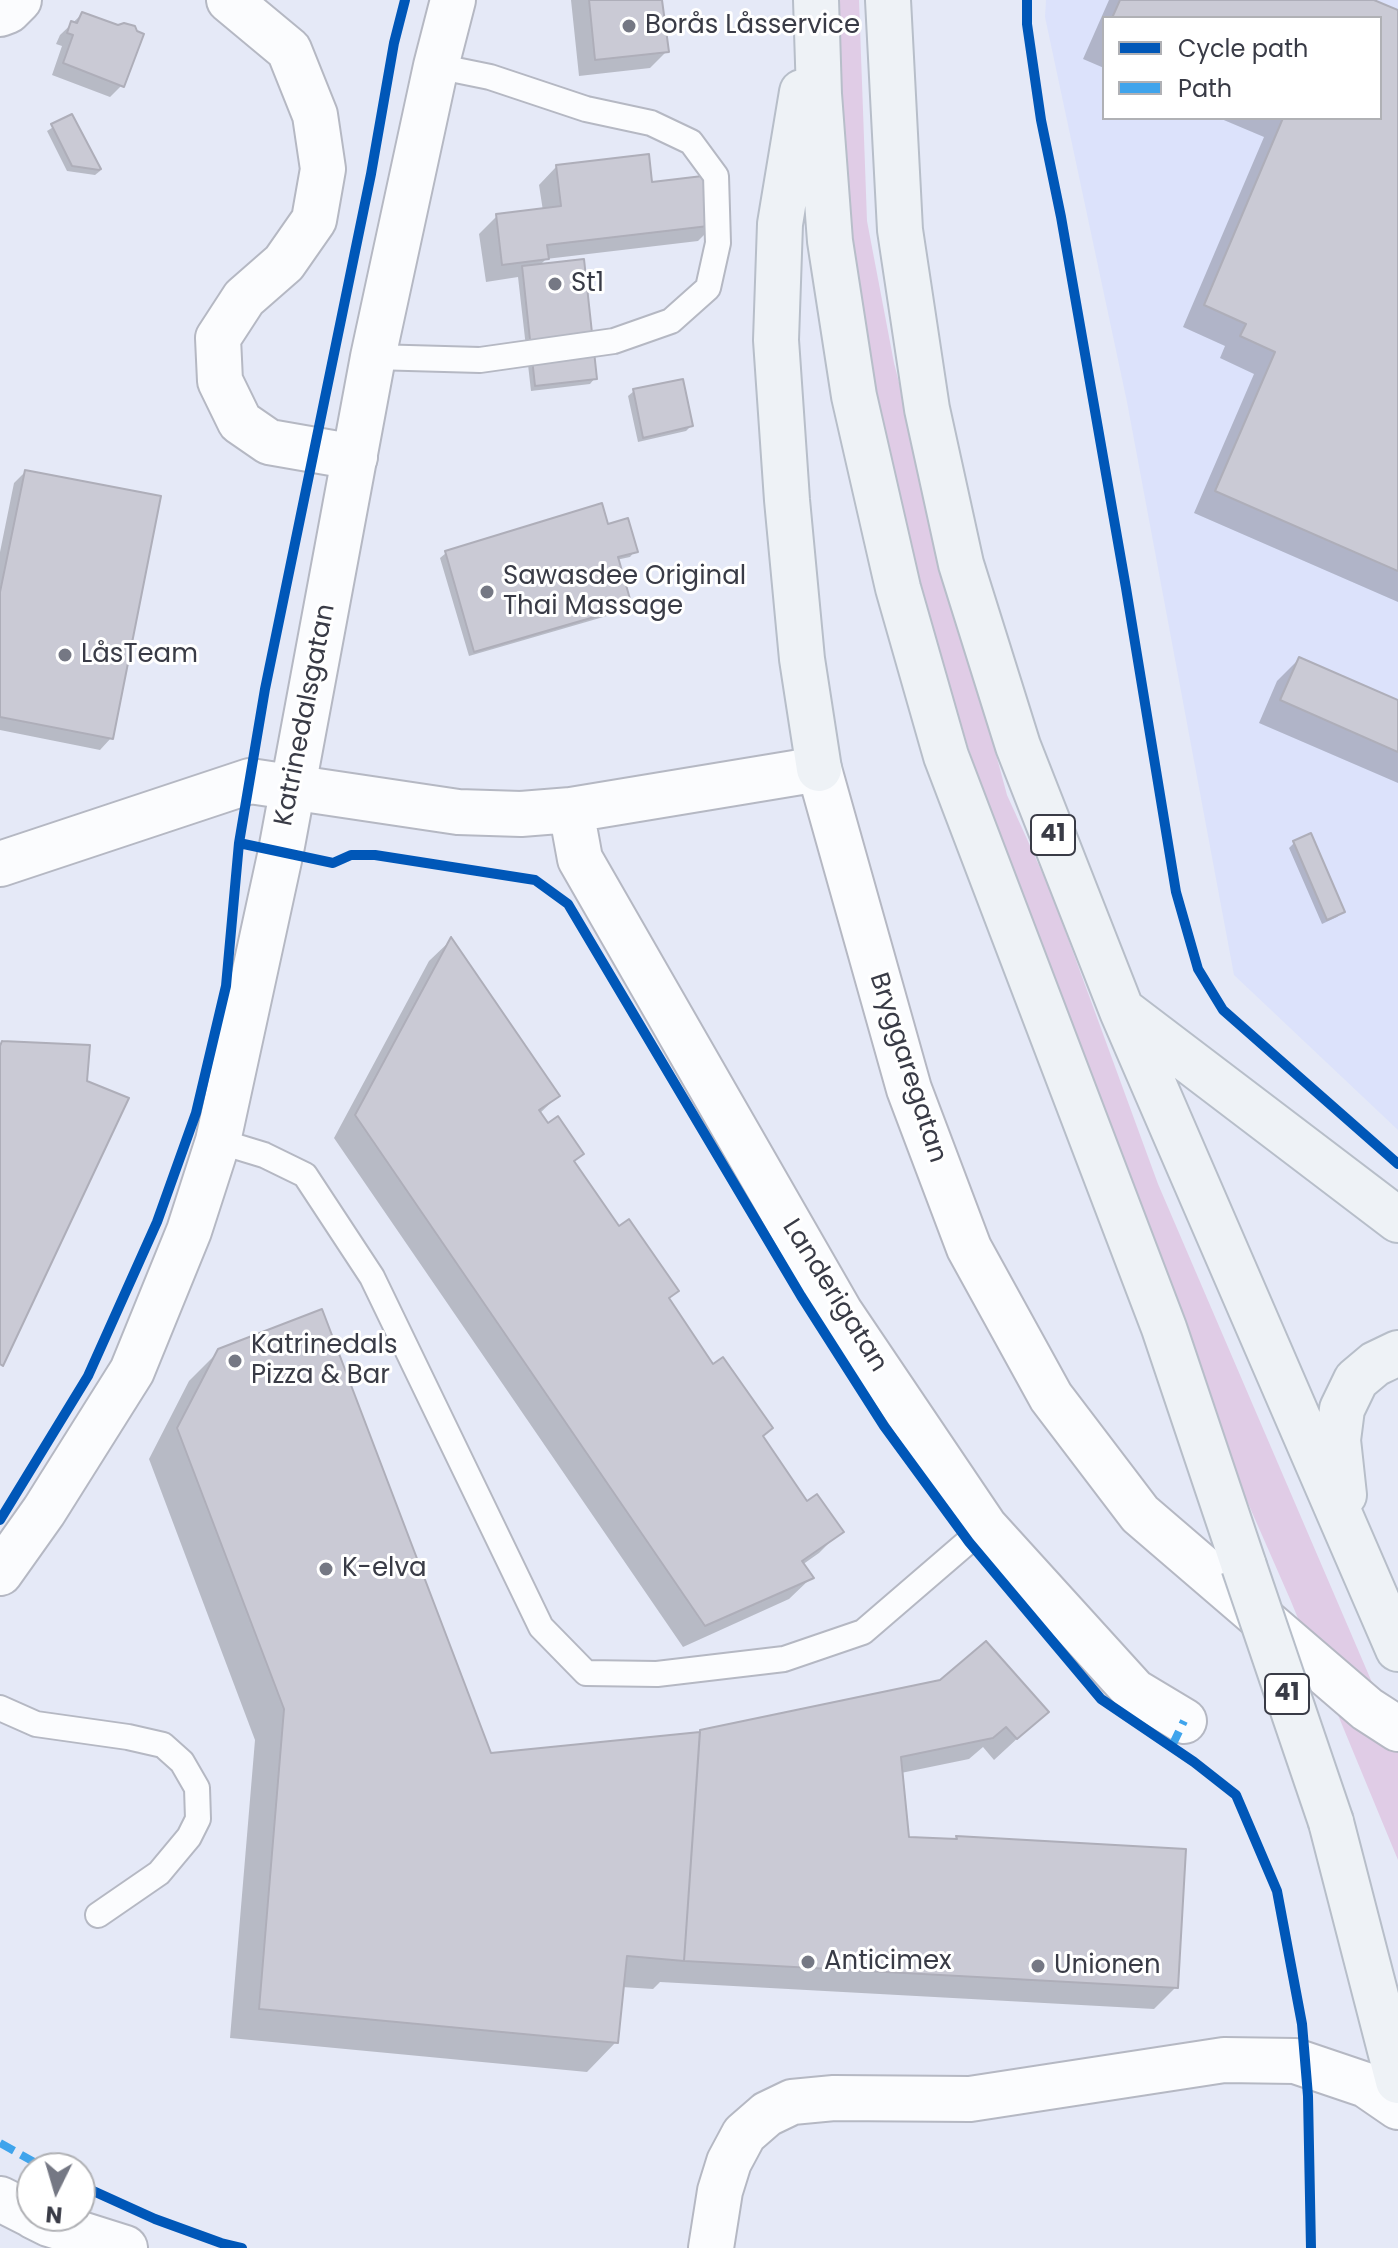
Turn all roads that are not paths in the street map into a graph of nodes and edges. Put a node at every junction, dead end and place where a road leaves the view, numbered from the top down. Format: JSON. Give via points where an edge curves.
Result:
{"nodes":[{"id":1,"x":19,"y":0,"type":"edge"},
{"id":2,"x":229,"y":0,"type":"edge"},
{"id":3,"x":453,"y":0,"type":"edge"},
{"id":4,"x":888,"y":0,"type":"edge"},
{"id":5,"x":816,"y":5,"type":"edge"},
{"id":6,"x":0,"y":14,"type":"edge"},
{"id":7,"x":436,"y":66,"type":"junction"},
{"id":8,"x":373,"y":357,"type":"junction"},
{"id":9,"x":355,"y":457,"type":"junction"},
{"id":10,"x":819,"y":769,"type":"junction"},
{"id":11,"x":293,"y":788,"type":"junction"},
{"id":12,"x":571,"y":810,"type":"junction"},
{"id":13,"x":0,"y":864,"type":"edge"},
{"id":14,"x":1122,"y":1011,"type":"junction"},
{"id":15,"x":218,"y":1141,"type":"junction"},
{"id":16,"x":1398,"y":1220,"type":"edge"},
{"id":17,"x":1398,"y":1353,"type":"edge"},
{"id":18,"x":985,"y":1527,"type":"junction"},
{"id":19,"x":1353,"y":1544,"type":"junction"},
{"id":20,"x":0,"y":1573,"type":"edge"},
{"id":21,"x":1392,"y":1636,"type":"edge"},
{"id":22,"x":0,"y":1708,"type":"edge"},
{"id":23,"x":1184,"y":1721,"type":"dead end"},
{"id":24,"x":1398,"y":1729,"type":"edge"},
{"id":25,"x":98,"y":1915,"type":"dead end"},
{"id":26,"x":1398,"y":2081,"type":"edge"},
{"id":27,"x":1398,"y":2107,"type":"edge"},
{"id":28,"x":74,"y":2232,"type":"edge"},
{"id":29,"x":125,"y":2248,"type":"edge"},
{"id":30,"x":711,"y":2248,"type":"edge"}],
"edges":[{"from":1,"to":6,"type":"street"},
{"from":2,"to":9,"type":"street","via":[[289,50],[315,115],[323,169],[314,220],[284,263],[244,298],[218,338],[220,381],[240,422],[269,442]]},
{"from":3,"to":7,"type":"street","name":"Katrinedalsgatan"},
{"from":4,"to":14,"type":"main road","number":"41","via":[[900,230],[927,409],[961,564],[1018,746]]},
{"from":5,"to":10,"type":"main road","via":[[780,224],[776,340],[802,659]]},
{"from":5,"to":26,"type":"main road","number":"41","bridge":true,"via":[[830,241],[854,396],[898,588],[946,756],[1164,1328],[1331,1822]]},
{"from":7,"to":8,"type":"street","name":"Katrinedalsgatan"},
{"from":7,"to":8,"type":"lane","via":[[651,123],[691,142],[716,176],[718,243],[708,288],[671,321],[614,341],[480,360]]},
{"from":8,"to":9,"type":"street","name":"Katrinedalsgatan"},
{"from":9,"to":11,"type":"street","name":"Katrinedalsgatan"},
{"from":10,"to":12,"type":"street"},
{"from":10,"to":24,"type":"street","name":"Bryggaregatan","via":[[909,1089],[969,1248],[1051,1397],[1140,1514],[1367,1709]]},
{"from":11,"to":12,"type":"street","via":[[458,812]]},
{"from":11,"to":13,"type":"street","via":[[250,781]]},
{"from":11,"to":15,"type":"street","name":"Katrinedalsgatan"},
{"from":12,"to":18,"type":"street","name":"Landerigatan","via":[[580,859],[840,1312]]},
{"from":14,"to":16,"type":"main road"},
{"from":14,"to":19,"type":"main road","number":"41"},
{"from":15,"to":18,"type":"lane","via":[[305,1175],[372,1277],[541,1627],[586,1673],[657,1674],[784,1659],[863,1632]]},
{"from":15,"to":20,"type":"street","name":"Katrinedalsgatan","via":[[189,1231],[132,1371]]},
{"from":17,"to":19,"type":"main road","via":[[1356,1380],[1342,1409],[1338,1440]]},
{"from":18,"to":23,"type":"street","name":"Landerigatan","via":[[1134,1691]]},
{"from":19,"to":21,"type":"main road","number":"41"},
{"from":22,"to":25,"type":"lane","via":[[36,1724],[163,1745],[182,1762],[197,1788],[198,1819],[189,1837],[159,1873]]},
{"from":27,"to":30,"type":"street","via":[[1366,2085],[1295,2061],[1224,2060],[970,2099],[792,2102],[744,2134],[720,2191]]},
{"from":28,"to":29,"type":"street"}]}
